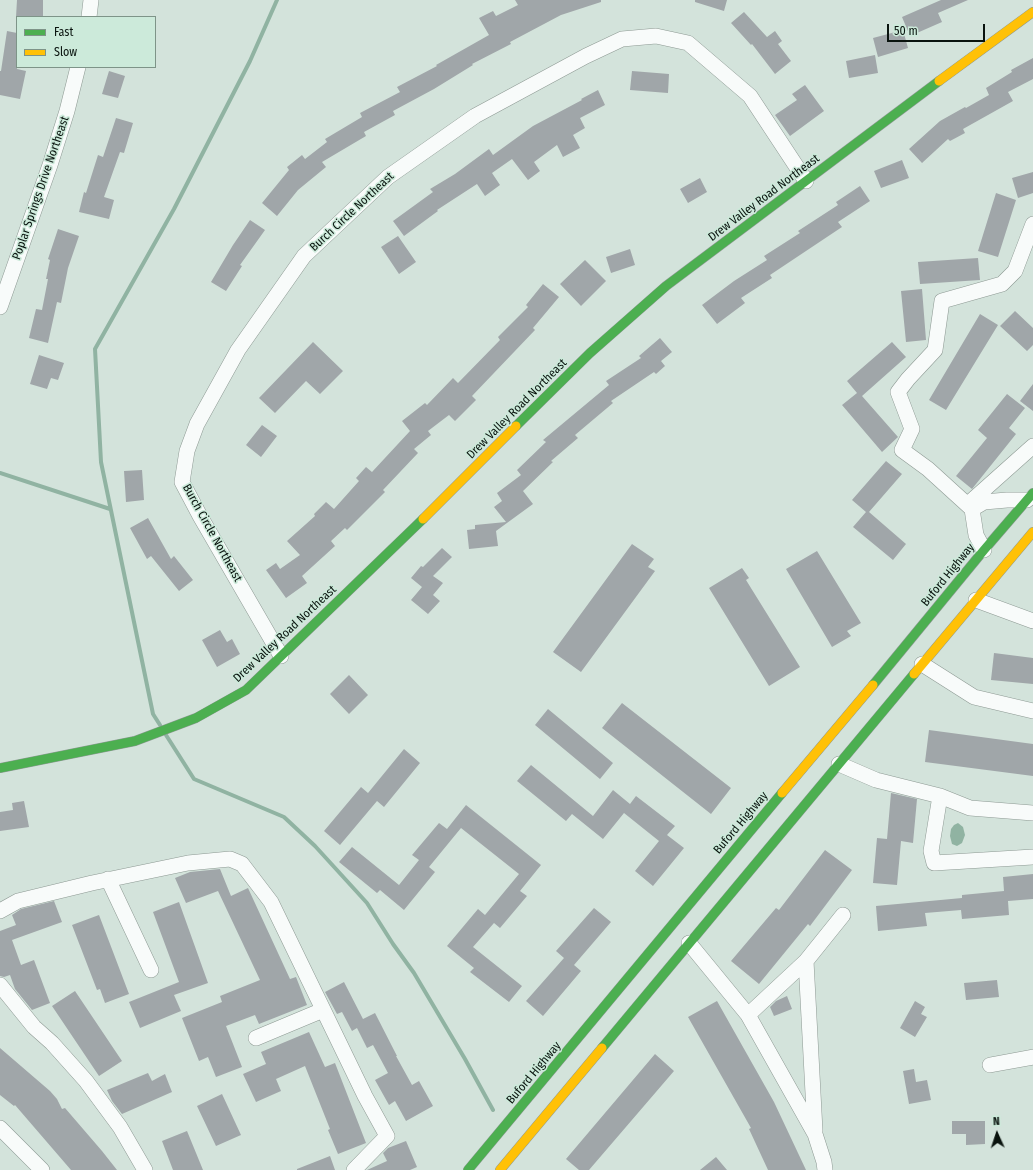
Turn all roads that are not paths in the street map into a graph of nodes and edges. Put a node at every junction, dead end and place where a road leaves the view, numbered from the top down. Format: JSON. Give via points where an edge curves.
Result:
{"nodes":[{"id":1,"x":91,"y":0,"type":"edge"},
{"id":2,"x":1033,"y":12,"type":"edge"},
{"id":3,"x":89,"y":16,"type":"edge"},
{"id":4,"x":78,"y":68,"type":"edge"},
{"id":5,"x":806,"y":181,"type":"junction"},
{"id":6,"x":1033,"y":224,"type":"edge"},
{"id":7,"x":0,"y":307,"type":"edge"},
{"id":8,"x":1033,"y":446,"type":"edge"},
{"id":9,"x":1030,"y":497,"type":"edge"},
{"id":10,"x":970,"y":506,"type":"junction"},
{"id":11,"x":1033,"y":532,"type":"edge"},
{"id":12,"x":984,"y":550,"type":"junction"},
{"id":13,"x":976,"y":600,"type":"junction"},
{"id":14,"x":1033,"y":621,"type":"edge"},
{"id":15,"x":281,"y":656,"type":"junction"},
{"id":16,"x":922,"y":664,"type":"junction"},
{"id":17,"x":1033,"y":711,"type":"edge"},
{"id":18,"x":839,"y":764,"type":"junction"},
{"id":19,"x":0,"y":768,"type":"edge"},
{"id":20,"x":940,"y":796,"type":"junction"},
{"id":21,"x":1033,"y":813,"type":"edge"},
{"id":22,"x":1033,"y":857,"type":"edge"},
{"id":23,"x":108,"y":879,"type":"junction"},
{"id":24,"x":0,"y":911,"type":"edge"},
{"id":25,"x":843,"y":915,"type":"dead end"},
{"id":26,"x":689,"y":943,"type":"junction"},
{"id":27,"x":806,"y":961,"type":"junction"},
{"id":28,"x":151,"y":970,"type":"dead end"},
{"id":29,"x":0,"y":985,"type":"edge"},
{"id":30,"x":324,"y":1010,"type":"junction"},
{"id":31,"x":748,"y":1015,"type":"junction"},
{"id":32,"x":256,"y":1038,"type":"dead end"},
{"id":33,"x":1033,"y":1057,"type":"edge"},
{"id":34,"x":990,"y":1065,"type":"dead end"},
{"id":35,"x":0,"y":1128,"type":"edge"},
{"id":36,"x":815,"y":1134,"type":"junction"},
{"id":37,"x":42,"y":1170,"type":"edge"},
{"id":38,"x":146,"y":1170,"type":"edge"},
{"id":39,"x":354,"y":1170,"type":"edge"},
{"id":40,"x":468,"y":1170,"type":"edge"},
{"id":41,"x":500,"y":1170,"type":"edge"},
{"id":42,"x":825,"y":1170,"type":"edge"}],
"edges":[{"from":1,"to":3,"type":"street"},
{"from":2,"to":5,"type":"main road","name":"Drew Valley Road Northeast"},
{"from":4,"to":7,"type":"street","name":"Poplar Springs Drive Northeast","via":[[50,165]]},
{"from":5,"to":15,"type":"main road","name":"Drew Valley Road Northeast","via":[[666,286],[590,353]]},
{"from":5,"to":15,"type":"street","name":"Burch Circle Northeast","via":[[750,96],[688,43],[656,36],[622,39],[586,56],[475,116],[388,176],[304,256],[238,350],[196,424],[187,451],[182,482]]},
{"from":6,"to":10,"type":"street","via":[[1015,271],[1002,284],[942,301],[935,350],[898,392],[912,429],[902,450]]},
{"from":8,"to":10,"type":"street"},
{"from":9,"to":10,"type":"street"},
{"from":9,"to":12,"type":"main road","name":"Buford Highway"},
{"from":10,"to":12,"type":"street","via":[[976,535]]},
{"from":11,"to":13,"type":"main road"},
{"from":12,"to":40,"type":"main road","name":"Buford Highway"},
{"from":13,"to":14,"type":"street"},
{"from":13,"to":16,"type":"main road"},
{"from":15,"to":19,"type":"main road","name":"Drew Valley Road Northeast","via":[[246,690],[182,724],[107,748]]},
{"from":16,"to":17,"type":"street","via":[[974,697]]},
{"from":16,"to":18,"type":"main road"},
{"from":18,"to":20,"type":"street","via":[[876,780]]},
{"from":18,"to":26,"type":"main road"},
{"from":20,"to":21,"type":"street","via":[[970,808]]},
{"from":20,"to":22,"type":"street","via":[[931,851],[934,863]]},
{"from":23,"to":24,"type":"street","via":[[18,901]]},
{"from":23,"to":28,"type":"street"},
{"from":23,"to":30,"type":"street","via":[[188,862],[230,859],[242,864],[271,902]]},
{"from":25,"to":27,"type":"street"},
{"from":26,"to":31,"type":"street"},
{"from":26,"to":41,"type":"main road"},
{"from":27,"to":31,"type":"street"},
{"from":27,"to":36,"type":"street"},
{"from":29,"to":38,"type":"street","via":[[34,1027],[86,1081],[120,1127]]},
{"from":30,"to":32,"type":"street"},
{"from":30,"to":39,"type":"street","via":[[387,1136]]},
{"from":31,"to":36,"type":"street"},
{"from":33,"to":34,"type":"street"},
{"from":35,"to":37,"type":"street"},
{"from":36,"to":42,"type":"street"}]}
